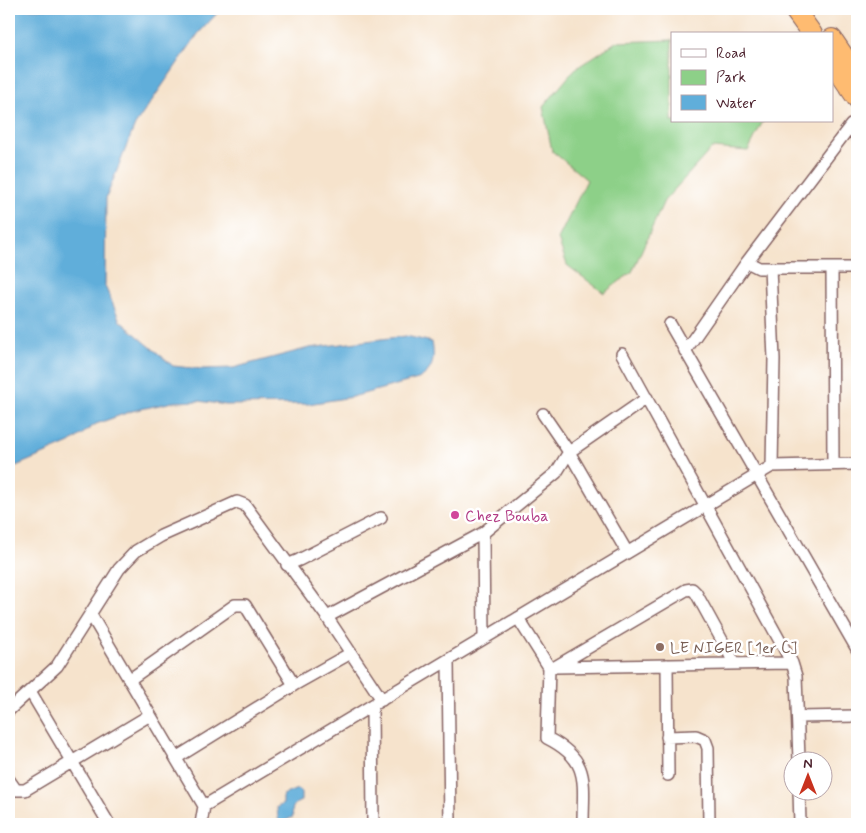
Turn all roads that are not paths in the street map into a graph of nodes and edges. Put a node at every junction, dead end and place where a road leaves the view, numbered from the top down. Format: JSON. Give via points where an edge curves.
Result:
{"nodes":[{"id":1,"x":794,"y":9,"type":"edge"},
{"id":2,"x":811,"y":9,"type":"edge"},
{"id":3,"x":811,"y":32,"type":"edge"},
{"id":4,"x":827,"y":32,"type":"edge"},
{"id":5,"x":834,"y":42,"type":"edge"},
{"id":6,"x":834,"y":65,"type":"edge"},
{"id":7,"x":857,"y":76,"type":"edge"},
{"id":8,"x":857,"y":98,"type":"edge"},
{"id":9,"x":857,"y":136,"type":"edge"},
{"id":10,"x":748,"y":262,"type":"junction"},
{"id":11,"x":770,"y":268,"type":"junction"},
{"id":12,"x":832,"y":268,"type":"junction"},
{"id":13,"x":857,"y":268,"type":"edge"},
{"id":14,"x":670,"y":324,"type":"dead end"},
{"id":15,"x":685,"y":352,"type":"junction"},
{"id":16,"x":622,"y":354,"type":"dead end"},
{"id":17,"x":647,"y":398,"type":"junction"},
{"id":18,"x":543,"y":414,"type":"dead end"},
{"id":19,"x":569,"y":452,"type":"junction"},
{"id":20,"x":833,"y":464,"type":"junction"},
{"id":21,"x":857,"y":464,"type":"edge"},
{"id":22,"x":772,"y":466,"type":"junction"},
{"id":23,"x":756,"y":475,"type":"junction"},
{"id":24,"x":706,"y":506,"type":"junction"},
{"id":25,"x":381,"y":518,"type":"dead end"},
{"id":26,"x":483,"y":533,"type":"junction"},
{"id":27,"x":627,"y":552,"type":"junction"},
{"id":28,"x":287,"y":564,"type":"junction"},
{"id":29,"x":91,"y":615,"type":"junction"},
{"id":30,"x":327,"y":617,"type":"junction"},
{"id":31,"x":518,"y":618,"type":"junction"},
{"id":32,"x":484,"y":638,"type":"junction"},
{"id":33,"x":857,"y":649,"type":"edge"},
{"id":34,"x":351,"y":654,"type":"junction"},
{"id":35,"x":448,"y":660,"type":"junction"},
{"id":36,"x":792,"y":663,"type":"junction"},
{"id":37,"x":735,"y":664,"type":"junction"},
{"id":38,"x":667,"y":665,"type":"junction"},
{"id":39,"x":552,"y":667,"type":"junction"},
{"id":40,"x":130,"y":680,"type":"junction"},
{"id":41,"x":294,"y":685,"type":"junction"},
{"id":42,"x":30,"y":691,"type":"junction"},
{"id":43,"x":377,"y":703,"type":"junction"},
{"id":44,"x":9,"y":710,"type":"edge"},
{"id":45,"x":150,"y":715,"type":"junction"},
{"id":46,"x":857,"y":716,"type":"edge"},
{"id":47,"x":798,"y":717,"type":"junction"},
{"id":48,"x":667,"y":737,"type":"junction"},
{"id":49,"x":799,"y":750,"type":"edge"},
{"id":50,"x":176,"y":758,"type":"junction"},
{"id":51,"x":72,"y":762,"type":"junction"},
{"id":52,"x":668,"y":775,"type":"dead end"},
{"id":53,"x":9,"y":780,"type":"edge"},
{"id":54,"x":799,"y":800,"type":"edge"},
{"id":55,"x":204,"y":806,"type":"junction"},
{"id":56,"x":109,"y":824,"type":"edge"},
{"id":57,"x":201,"y":824,"type":"edge"},
{"id":58,"x":373,"y":824,"type":"edge"},
{"id":59,"x":450,"y":824,"type":"edge"},
{"id":60,"x":584,"y":824,"type":"edge"},
{"id":61,"x":710,"y":824,"type":"edge"},
{"id":62,"x":800,"y":824,"type":"edge"}],
"edges":[{"from":1,"to":3,"type":"highway"},
{"from":2,"to":4,"type":"highway"},
{"from":5,"to":7,"type":"highway"},
{"from":6,"to":8,"type":"highway"},
{"from":9,"to":10,"type":"street","via":[[851,125]]},
{"from":10,"to":11,"type":"street","via":[[759,268]]},
{"from":10,"to":15,"type":"street"},
{"from":11,"to":12,"type":"street"},
{"from":11,"to":22,"type":"street","via":[[774,359]]},
{"from":12,"to":13,"type":"street"},
{"from":12,"to":20,"type":"street"},
{"from":14,"to":15,"type":"street"},
{"from":15,"to":23,"type":"street"},
{"from":16,"to":17,"type":"street"},
{"from":17,"to":19,"type":"street"},
{"from":17,"to":24,"type":"street"},
{"from":18,"to":19,"type":"street"},
{"from":19,"to":26,"type":"street","via":[[556,474]]},
{"from":19,"to":27,"type":"street"},
{"from":20,"to":21,"type":"street"},
{"from":20,"to":22,"type":"street"},
{"from":22,"to":23,"type":"street"},
{"from":23,"to":24,"type":"street"},
{"from":23,"to":33,"type":"street"},
{"from":24,"to":27,"type":"street"},
{"from":24,"to":36,"type":"street"},
{"from":25,"to":28,"type":"street"},
{"from":26,"to":30,"type":"street"},
{"from":26,"to":32,"type":"street"},
{"from":27,"to":31,"type":"street"},
{"from":28,"to":29,"type":"street","via":[[245,505],[236,502],[160,536],[136,551],[119,569]]},
{"from":28,"to":30,"type":"street"},
{"from":29,"to":40,"type":"street"},
{"from":29,"to":42,"type":"street","via":[[57,666]]},
{"from":30,"to":34,"type":"street"},
{"from":31,"to":32,"type":"street"},
{"from":31,"to":39,"type":"street"},
{"from":32,"to":35,"type":"street"},
{"from":34,"to":41,"type":"street"},
{"from":34,"to":43,"type":"street"},
{"from":35,"to":43,"type":"street"},
{"from":35,"to":59,"type":"street"},
{"from":36,"to":37,"type":"street"},
{"from":36,"to":47,"type":"street","via":[[796,676]]},
{"from":37,"to":38,"type":"street"},
{"from":37,"to":39,"type":"street","via":[[692,589]]},
{"from":38,"to":39,"type":"street"},
{"from":38,"to":48,"type":"street"},
{"from":39,"to":60,"type":"street","via":[[547,738],[560,744],[583,771]]},
{"from":40,"to":41,"type":"street","via":[[240,604],[245,605]]},
{"from":40,"to":45,"type":"street"},
{"from":41,"to":50,"type":"street"},
{"from":42,"to":44,"type":"street"},
{"from":42,"to":51,"type":"street"},
{"from":43,"to":55,"type":"street"},
{"from":43,"to":58,"type":"street"},
{"from":45,"to":50,"type":"street"},
{"from":45,"to":51,"type":"street"},
{"from":46,"to":47,"type":"street"},
{"from":47,"to":49,"type":"street"},
{"from":48,"to":52,"type":"street"},
{"from":48,"to":61,"type":"street","via":[[696,736],[705,740],[708,748]]},
{"from":50,"to":55,"type":"street"},
{"from":51,"to":53,"type":"street","via":[[21,791],[16,790]]},
{"from":51,"to":56,"type":"street"},
{"from":54,"to":62,"type":"street"},
{"from":55,"to":57,"type":"street"}]}
